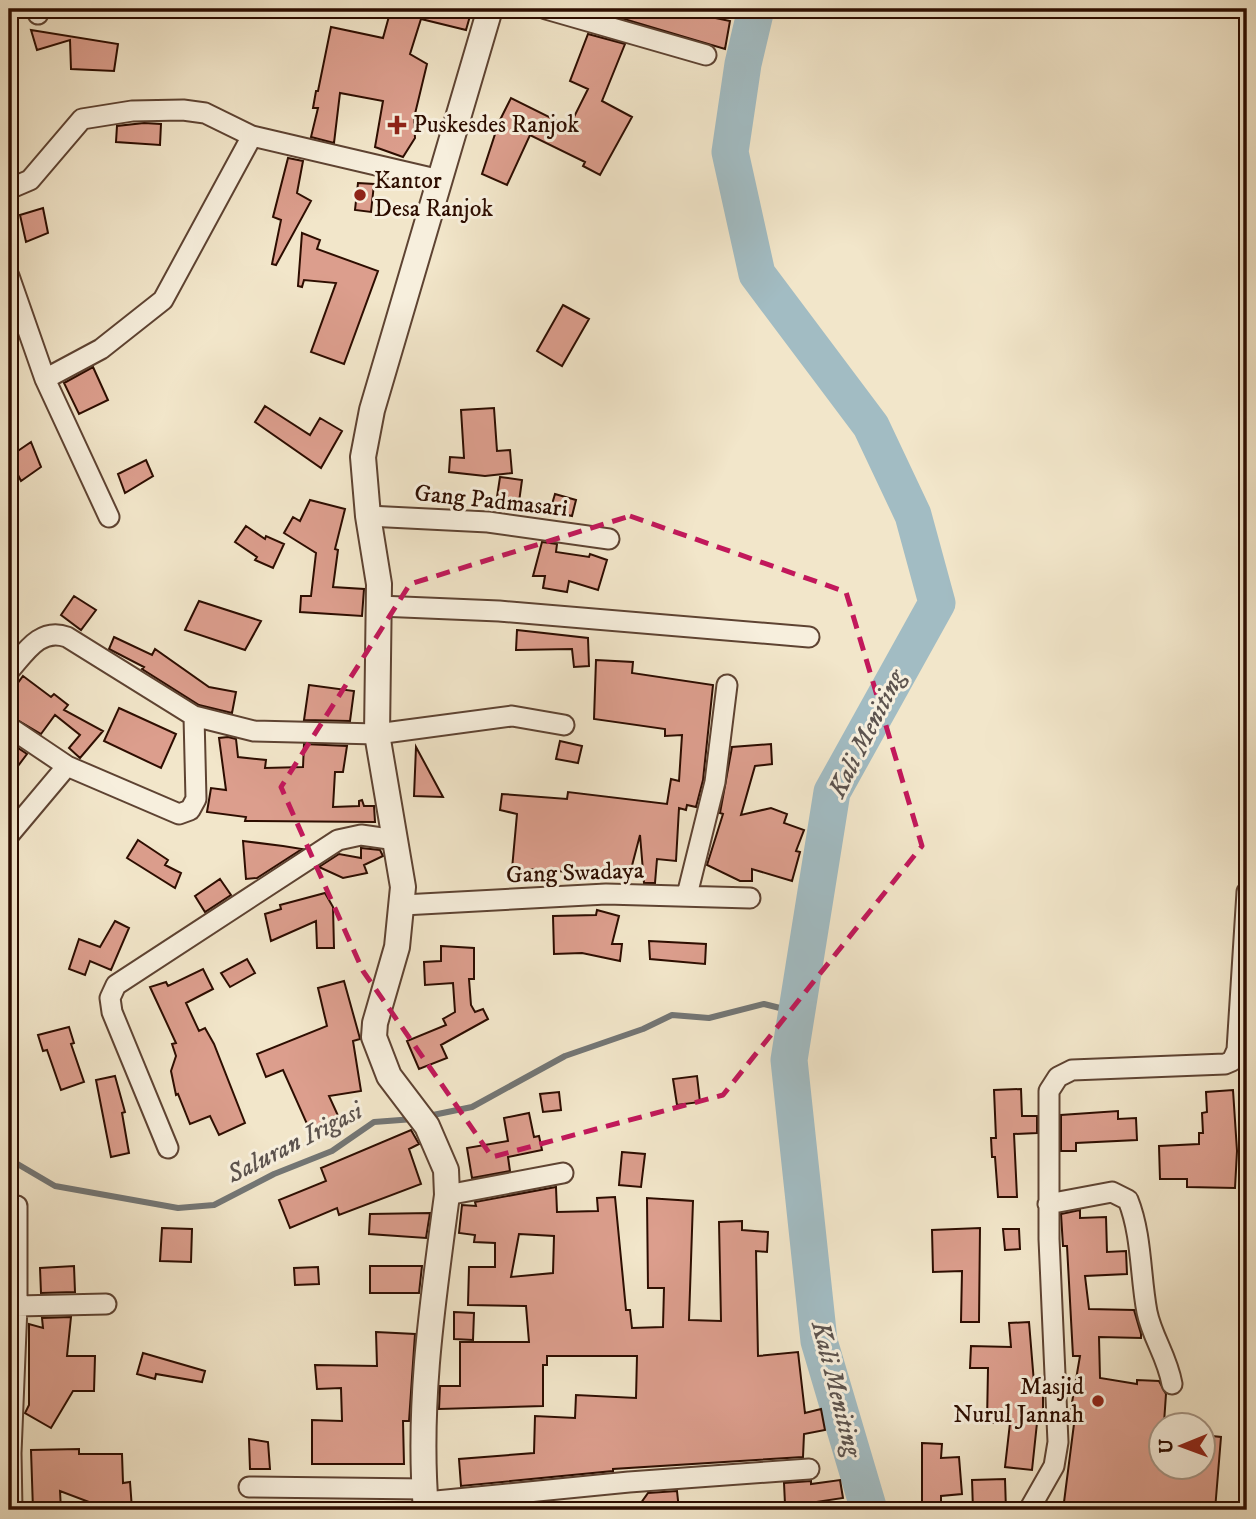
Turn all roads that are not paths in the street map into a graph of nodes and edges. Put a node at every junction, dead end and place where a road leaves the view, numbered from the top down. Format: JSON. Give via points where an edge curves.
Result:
{"nodes":[{"id":1,"x":490,"y":9,"type":"edge"},
{"id":2,"x":546,"y":9,"type":"edge"},
{"id":3,"x":706,"y":55,"type":"dead end"},
{"id":4,"x":252,"y":136,"type":"junction"},
{"id":5,"x":440,"y":180,"type":"junction"},
{"id":6,"x":9,"y":189,"type":"edge"},
{"id":7,"x":9,"y":276,"type":"edge"},
{"id":8,"x":45,"y":379,"type":"junction"},
{"id":9,"x":368,"y":516,"type":"junction"},
{"id":10,"x":109,"y":517,"type":"dead end"},
{"id":11,"x":609,"y":539,"type":"dead end"},
{"id":12,"x":379,"y":606,"type":"junction"},
{"id":13,"x":809,"y":637,"type":"dead end"},
{"id":14,"x":9,"y":671,"type":"edge"},
{"id":15,"x":727,"y":685,"type":"dead end"},
{"id":16,"x":194,"y":716,"type":"junction"},
{"id":17,"x":564,"y":725,"type":"dead end"},
{"id":18,"x":9,"y":727,"type":"edge"},
{"id":19,"x":377,"y":734,"type":"junction"},
{"id":20,"x":67,"y":766,"type":"junction"},
{"id":21,"x":9,"y":835,"type":"edge"},
{"id":22,"x":396,"y":840,"type":"junction"},
{"id":23,"x":1247,"y":892,"type":"edge"},
{"id":24,"x":687,"y":895,"type":"junction"},
{"id":25,"x":750,"y":898,"type":"dead end"},
{"id":26,"x":402,"y":905,"type":"junction"},
{"id":27,"x":168,"y":1148,"type":"dead end"},
{"id":28,"x":563,"y":1173,"type":"dead end"},
{"id":29,"x":447,"y":1195,"type":"junction"},
{"id":30,"x":1048,"y":1204,"type":"junction"},
{"id":31,"x":18,"y":1206,"type":"dead end"},
{"id":32,"x":106,"y":1304,"type":"dead end"},
{"id":33,"x":18,"y":1306,"type":"junction"},
{"id":34,"x":12,"y":1357,"type":"edge"},
{"id":35,"x":1172,"y":1384,"type":"dead end"},
{"id":36,"x":809,"y":1469,"type":"dead end"},
{"id":37,"x":249,"y":1488,"type":"dead end"},
{"id":38,"x":426,"y":1501,"type":"edge"},
{"id":39,"x":12,"y":1510,"type":"edge"},
{"id":40,"x":1029,"y":1510,"type":"edge"}],
"edges":[{"from":1,"to":5,"type":"street"},
{"from":2,"to":3,"type":"street"},
{"from":4,"to":5,"type":"street"},
{"from":4,"to":6,"type":"street","via":[[205,113],[183,110],[93,116],[82,119],[69,132],[30,180]]},
{"from":4,"to":8,"type":"street","via":[[163,300],[101,349]]},
{"from":5,"to":9,"type":"street","via":[[372,410],[363,457]]},
{"from":7,"to":8,"type":"street"},
{"from":8,"to":10,"type":"street"},
{"from":9,"to":11,"type":"street","name":"Gang Padmasari","via":[[488,522]]},
{"from":9,"to":12,"type":"street"},
{"from":12,"to":13,"type":"street","via":[[499,611]]},
{"from":12,"to":19,"type":"street"},
{"from":14,"to":16,"type":"street","via":[[38,639],[59,635]]},
{"from":15,"to":24,"type":"street","via":[[715,782]]},
{"from":16,"to":19,"type":"street","via":[[254,731]]},
{"from":16,"to":20,"type":"street","via":[[196,796],[185,813],[173,813]]},
{"from":17,"to":19,"type":"street","via":[[529,717],[494,717]]},
{"from":18,"to":20,"type":"street"},
{"from":19,"to":22,"type":"street"},
{"from":20,"to":21,"type":"street"},
{"from":22,"to":26,"type":"street"},
{"from":22,"to":27,"type":"street","via":[[361,835],[338,840],[116,985],[110,998],[112,1012]]},
{"from":23,"to":30,"type":"street","via":[[1235,1057],[1225,1064],[1077,1070],[1058,1077],[1048,1096]]},
{"from":24,"to":25,"type":"street","name":"Gang Swadaya"},
{"from":24,"to":26,"type":"street","name":"Gang Swadaya","via":[[606,894]]},
{"from":26,"to":29,"type":"street","via":[[397,947],[374,1030],[375,1044],[389,1076],[428,1126],[446,1170]]},
{"from":28,"to":29,"type":"street"},
{"from":29,"to":38,"type":"street","via":[[426,1360]]},
{"from":30,"to":35,"type":"street","via":[[1114,1192],[1128,1199],[1147,1313],[1165,1353]]},
{"from":30,"to":40,"type":"street","via":[[1058,1442],[1054,1466]]},
{"from":31,"to":33,"type":"street"},
{"from":32,"to":33,"type":"street"},
{"from":33,"to":34,"type":"street"},
{"from":34,"to":39,"type":"street"},
{"from":36,"to":38,"type":"street"},
{"from":37,"to":38,"type":"street"}]}
